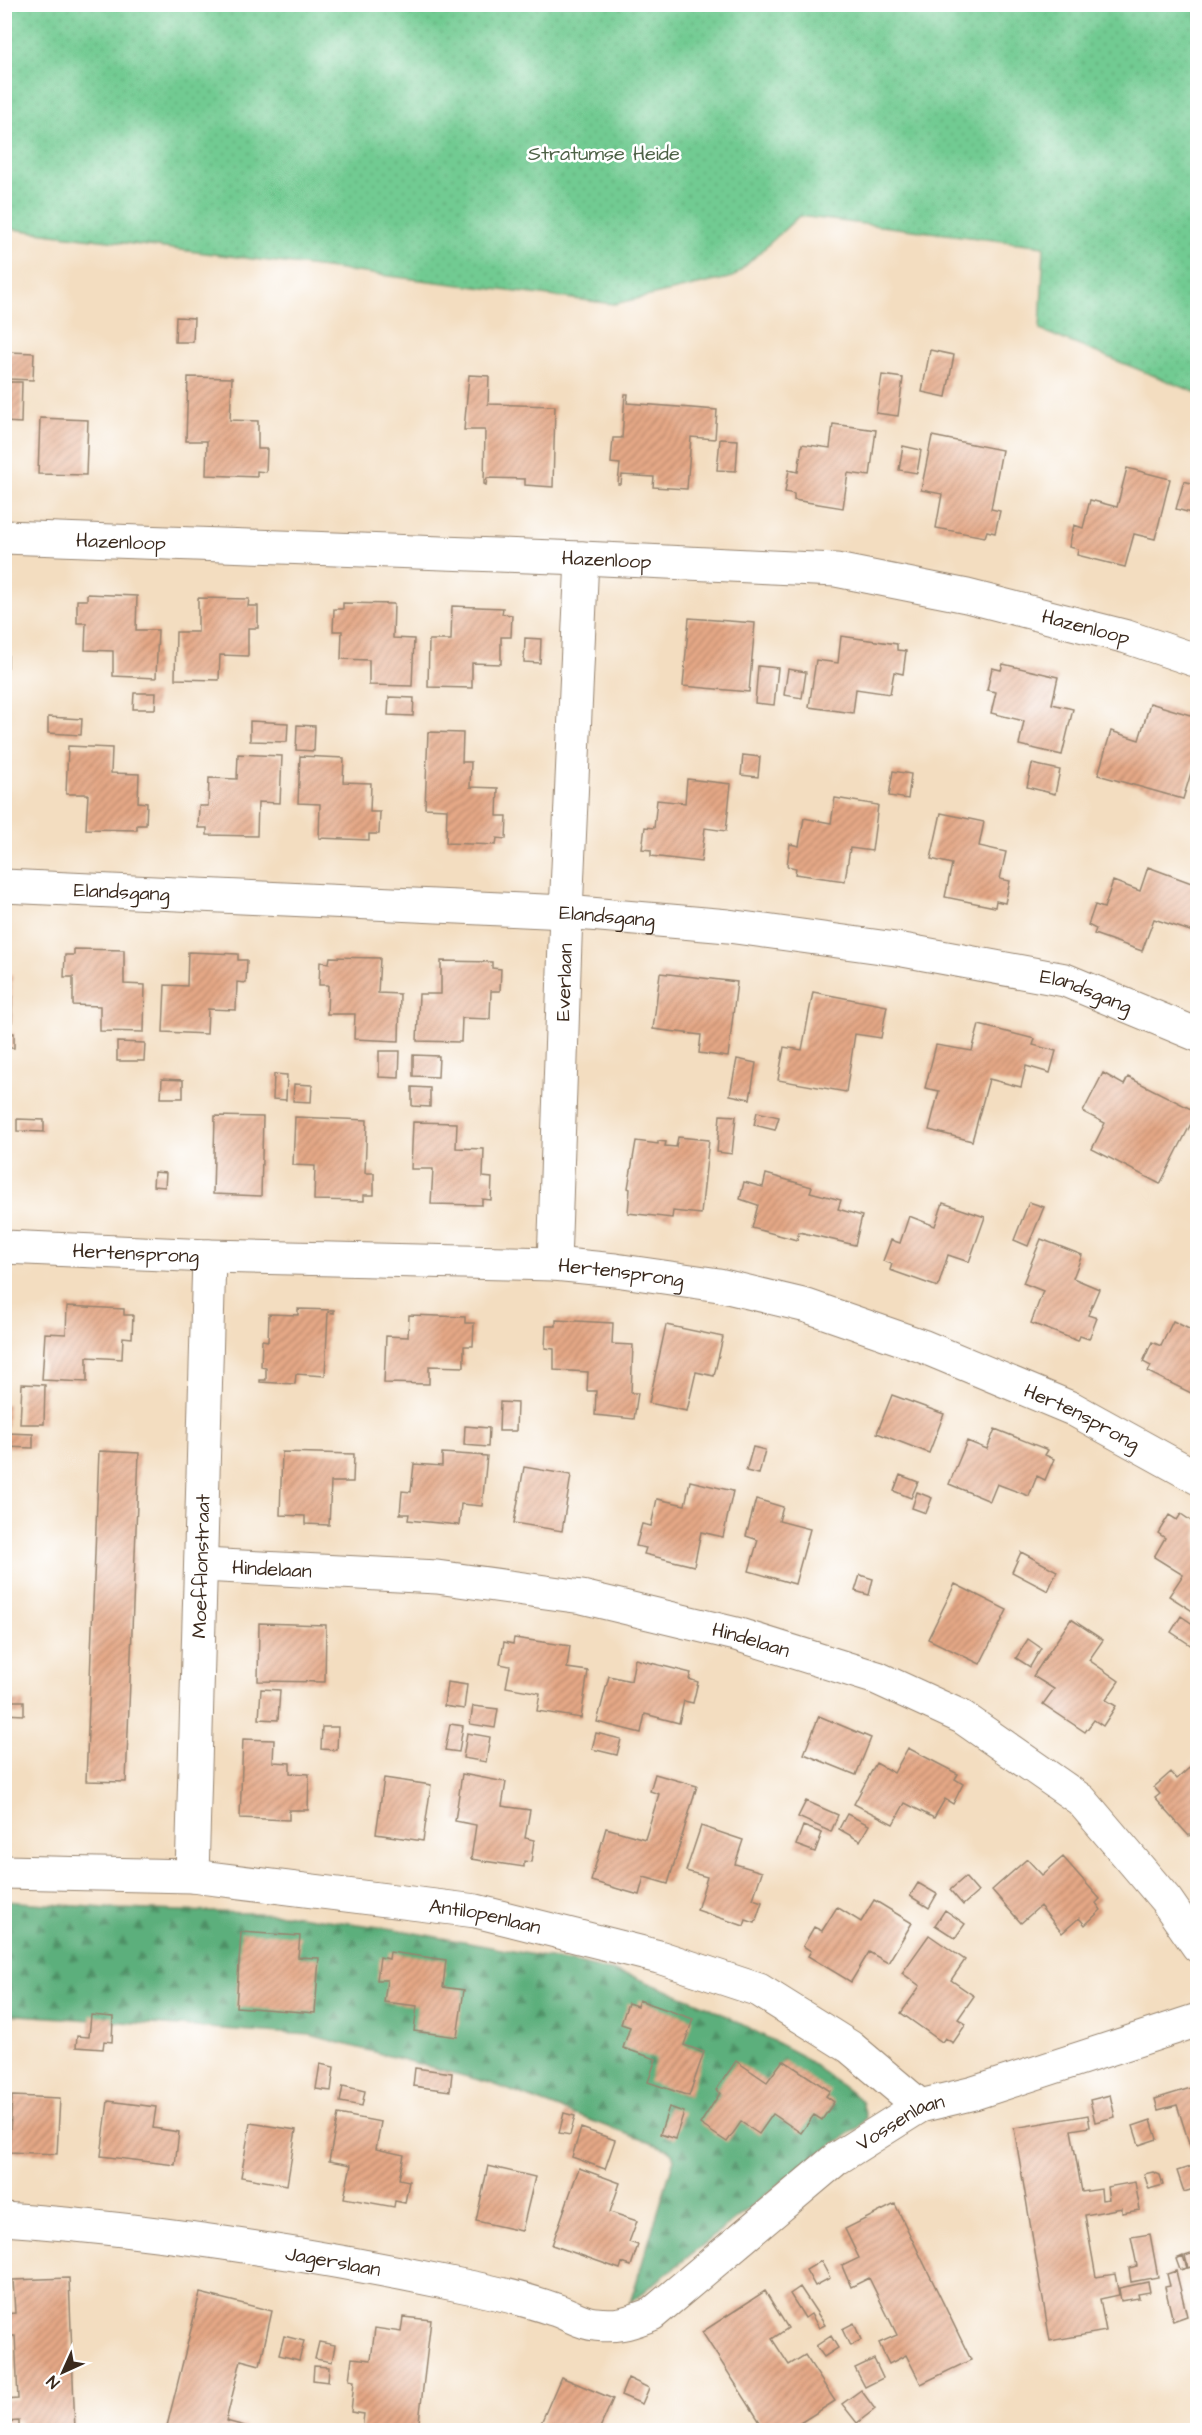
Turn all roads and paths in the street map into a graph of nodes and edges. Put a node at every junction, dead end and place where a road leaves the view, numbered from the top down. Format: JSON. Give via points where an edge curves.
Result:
{"nodes":[{"id":1,"x":4,"y":537,"type":"edge"},
{"id":2,"x":582,"y":558,"type":"junction"},
{"id":3,"x":1197,"y":661,"type":"edge"},
{"id":4,"x":4,"y":886,"type":"edge"},
{"id":5,"x":566,"y":912,"type":"junction"},
{"id":6,"x":1197,"y":1035,"type":"edge"},
{"id":7,"x":4,"y":1247,"type":"edge"},
{"id":8,"x":209,"y":1256,"type":"junction"},
{"id":9,"x":554,"y":1264,"type":"junction"},
{"id":10,"x":1197,"y":1478,"type":"edge"},
{"id":11,"x":202,"y":1565,"type":"junction"},
{"id":12,"x":4,"y":1872,"type":"edge"},
{"id":13,"x":192,"y":1876,"type":"junction"},
{"id":14,"x":1197,"y":1946,"type":"edge"},
{"id":15,"x":1197,"y":2020,"type":"edge"},
{"id":16,"x":920,"y":2106,"type":"junction"},
{"id":17,"x":4,"y":2219,"type":"edge"},
{"id":18,"x":652,"y":2314,"type":"joint"}],
"edges":[{"from":1,"to":2,"type":"street","name":"Hazenloop"},
{"from":2,"to":3,"type":"street","name":"Hazenloop","via":[[836,570],[967,596],[1127,637]]},
{"from":2,"to":5,"type":"street","name":"Everlaan"},
{"from":4,"to":5,"type":"street","name":"Elandsgang"},
{"from":5,"to":6,"type":"street","name":"Elandsgang","via":[[728,926],[880,946],[1065,980]]},
{"from":5,"to":9,"type":"street","name":"Everlaan"},
{"from":7,"to":8,"type":"street","name":"Hertensprong"},
{"from":8,"to":9,"type":"street","name":"Hertensprong"},
{"from":8,"to":11,"type":"street","name":"Moefflonstraat"},
{"from":9,"to":10,"type":"street","name":"Hertensprong","via":[[719,1285],[807,1306],[922,1346],[1073,1409]]},
{"from":11,"to":13,"type":"street","name":"Moefflonstraat"},
{"from":11,"to":14,"type":"street","name":"Hindelaan","via":[[437,1577],[582,1597],[736,1634],[877,1678],[962,1717],[1081,1800],[1166,1900]]},
{"from":12,"to":13,"type":"street","name":"Antilopenlaan"},
{"from":13,"to":16,"type":"street","name":"Antilopenlaan","via":[[476,1911],[659,1957],[759,1990],[850,2047]]},
{"from":15,"to":16,"type":"street","name":"Vossenlaan","via":[[974,2093]]},
{"from":16,"to":18,"type":"street","name":"Vossenlaan","via":[[836,2159]]},
{"from":17,"to":18,"type":"street","name":"Jagerslaan","via":[[183,2236],[296,2254],[466,2286],[552,2308],[593,2324],[622,2325]]}]}
